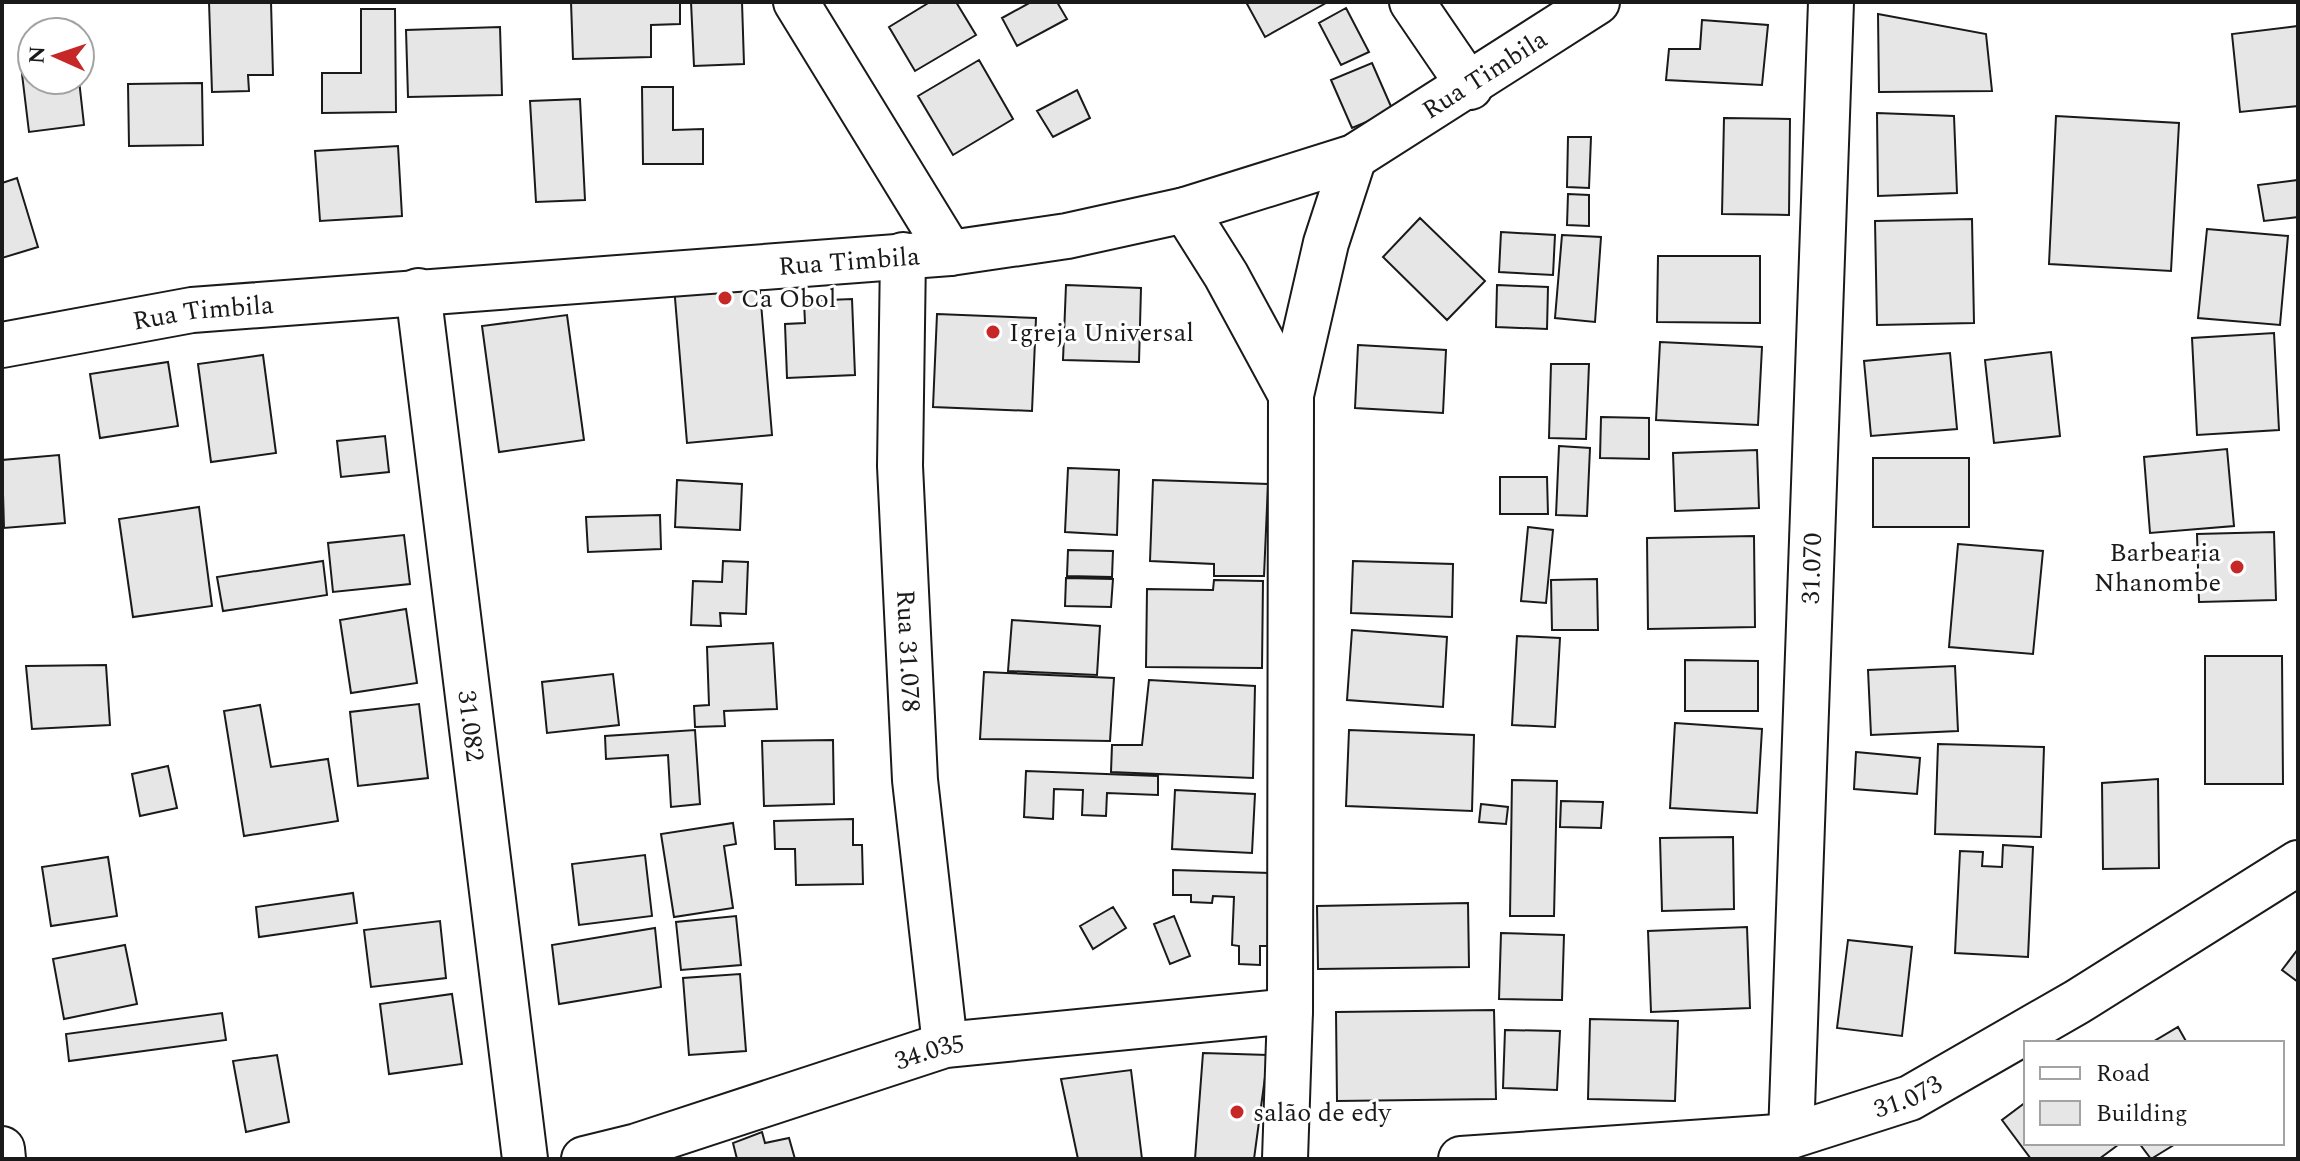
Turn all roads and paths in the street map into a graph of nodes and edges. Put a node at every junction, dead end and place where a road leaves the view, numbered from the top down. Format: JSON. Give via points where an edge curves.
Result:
{"nodes":[{"id":1,"x":796,"y":2,"type":"edge"},
{"id":2,"x":1412,"y":2,"type":"edge"},
{"id":3,"x":1597,"y":2,"type":"edge"},
{"id":4,"x":1831,"y":2,"type":"edge"},
{"id":5,"x":1470,"y":87,"type":"junction"},
{"id":6,"x":1354,"y":157,"type":"junction"},
{"id":7,"x":1185,"y":210,"type":"junction"},
{"id":8,"x":950,"y":253,"type":"junction"},
{"id":9,"x":903,"y":255,"type":"junction"},
{"id":10,"x":418,"y":291,"type":"junction"},
{"id":11,"x":2,"y":345,"type":"edge"},
{"id":12,"x":1291,"y":395,"type":"junction"},
{"id":13,"x":2298,"y":863,"type":"edge"},
{"id":14,"x":1290,"y":1011,"type":"junction"},
{"id":15,"x":945,"y":1045,"type":"junction"},
{"id":16,"x":1791,"y":1136,"type":"junction"},
{"id":17,"x":2,"y":1149,"type":"edge"},
{"id":18,"x":3,"y":1159,"type":"edge"},
{"id":19,"x":525,"y":1159,"type":"edge"},
{"id":20,"x":584,"y":1159,"type":"edge"},
{"id":21,"x":1285,"y":1159,"type":"edge"},
{"id":22,"x":1461,"y":1159,"type":"edge"}],
"edges":[{"from":1,"to":8,"type":"street"},
{"from":2,"to":5,"type":"street"},
{"from":3,"to":5,"type":"street","name":"Rua Timbila"},
{"from":4,"to":16,"type":"street","name":"31.070"},
{"from":5,"to":6,"type":"street","name":"Rua Timbila"},
{"from":6,"to":7,"type":"street","name":"Rua Timbila"},
{"from":6,"to":12,"type":"street","via":[[1326,243]]},
{"from":7,"to":8,"type":"street","name":"Rua Timbila","via":[[1067,236]]},
{"from":7,"to":12,"type":"street"},
{"from":8,"to":9,"type":"street","name":"Rua Timbila"},
{"from":9,"to":10,"type":"street","name":"Rua Timbila"},
{"from":9,"to":15,"type":"street","name":"Rua 31.078","via":[[900,466],[915,780]]},
{"from":10,"to":11,"type":"street","name":"Rua Timbila","via":[[192,310]]},
{"from":10,"to":19,"type":"street","name":"31.082"},
{"from":12,"to":14,"type":"street"},
{"from":13,"to":16,"type":"street","name":"31.073","via":[[2077,1002],[1910,1098]]},
{"from":14,"to":15,"type":"street","name":"34.035"},
{"from":14,"to":21,"type":"street"},
{"from":15,"to":20,"type":"street","name":"34.035"},
{"from":16,"to":22,"type":"street","name":"31.073"},
{"from":17,"to":18,"type":"street"}]}
